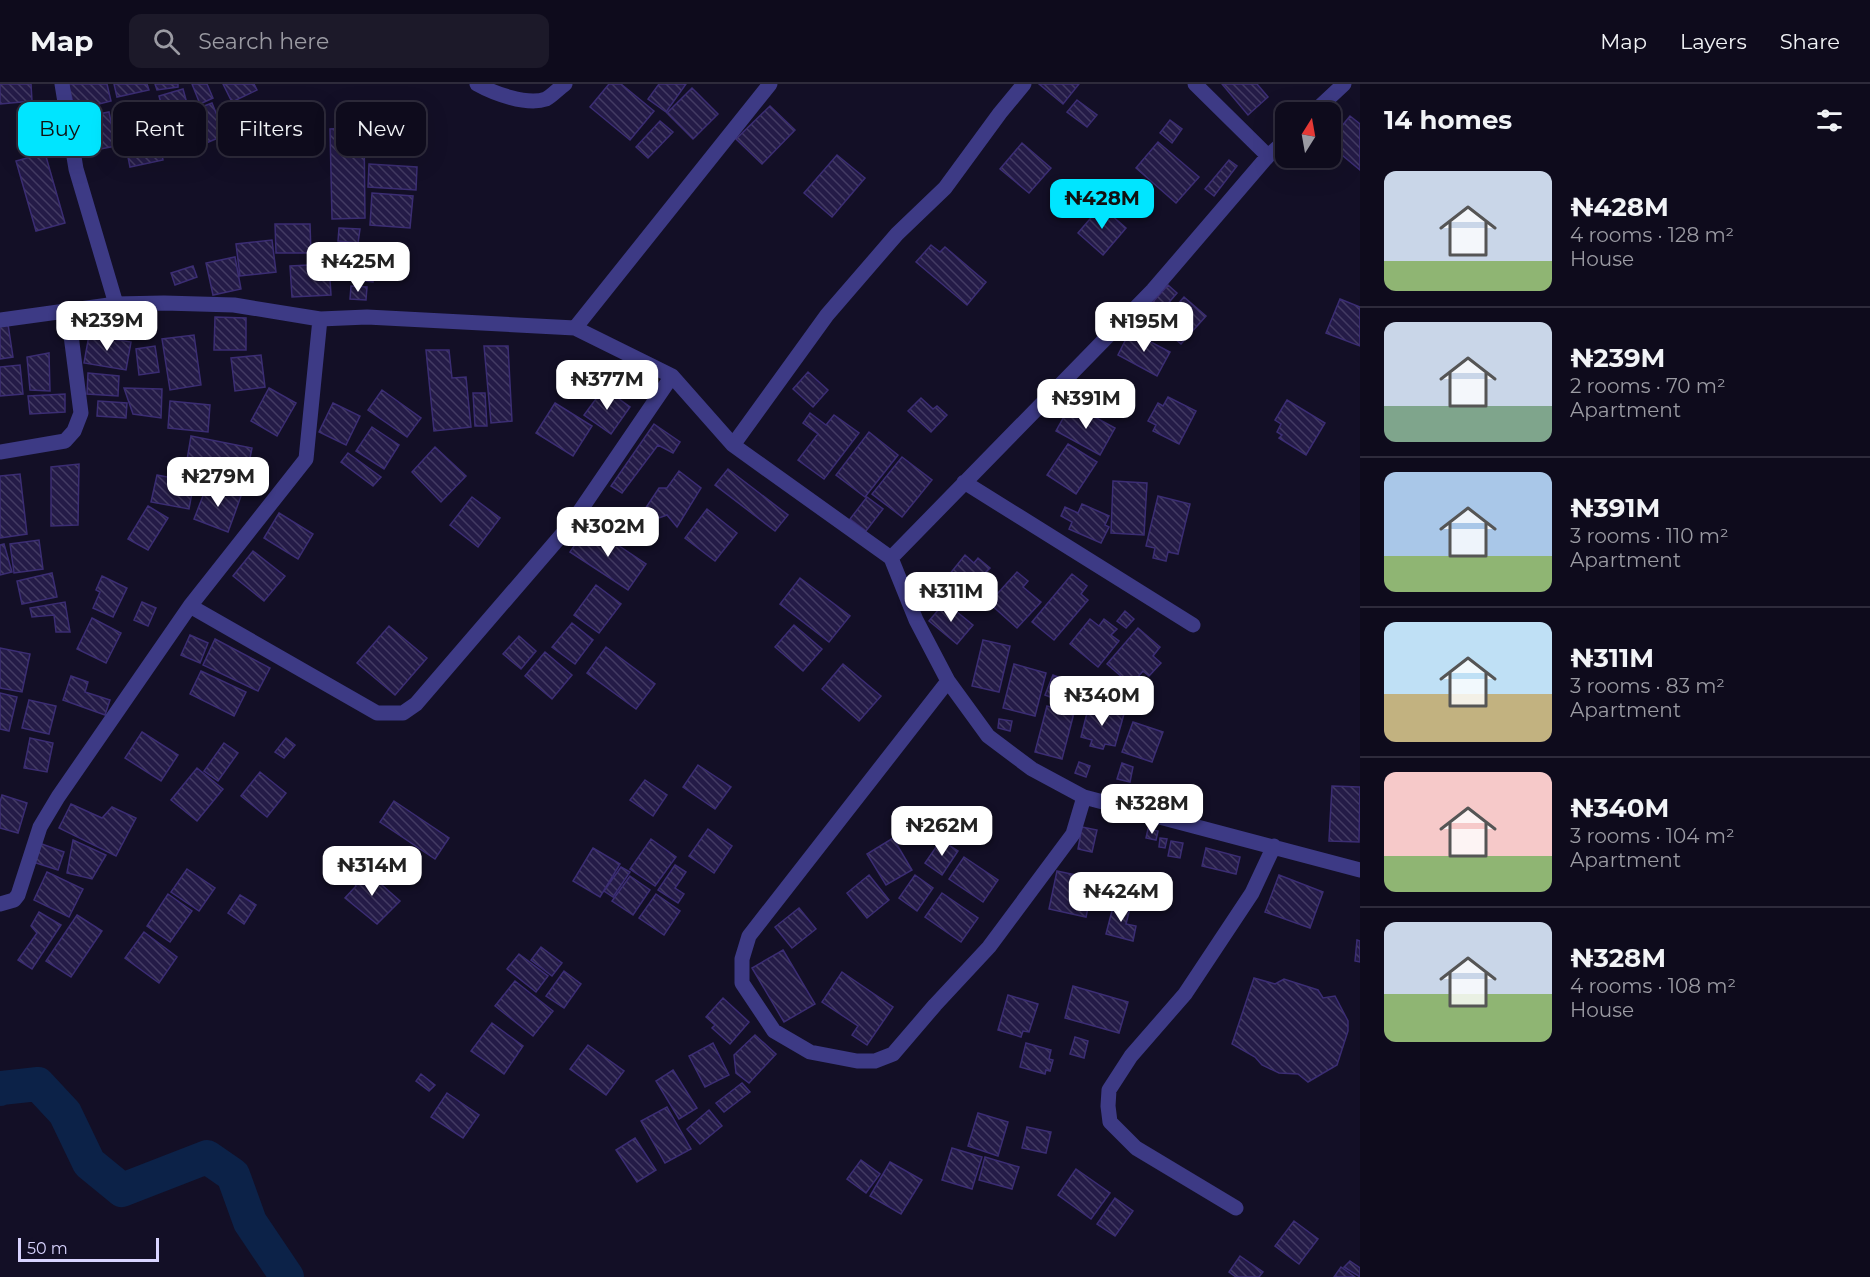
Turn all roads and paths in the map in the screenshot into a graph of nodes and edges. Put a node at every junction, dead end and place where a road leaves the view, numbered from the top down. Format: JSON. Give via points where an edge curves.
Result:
{"nodes":[{"id":1,"x":62,"y":84,"type":"edge"},
{"id":2,"x":477,"y":84,"type":"edge"},
{"id":3,"x":565,"y":84,"type":"edge"},
{"id":4,"x":770,"y":84,"type":"edge"},
{"id":5,"x":1024,"y":84,"type":"edge"},
{"id":6,"x":1195,"y":84,"type":"edge"},
{"id":7,"x":1344,"y":84,"type":"edge"},
{"id":8,"x":1325,"y":102,"type":"edge"},
{"id":9,"x":1275,"y":150,"type":"edge"},
{"id":10,"x":1268,"y":156,"type":"junction"},
{"id":11,"x":116,"y":304,"type":"junction"},
{"id":12,"x":68,"y":312,"type":"junction"},
{"id":13,"x":320,"y":319,"type":"junction"},
{"id":14,"x":0,"y":320,"type":"edge"},
{"id":15,"x":574,"y":328,"type":"junction"},
{"id":16,"x":672,"y":376,"type":"junction"},
{"id":17,"x":733,"y":446,"type":"junction"},
{"id":18,"x":0,"y":452,"type":"edge"},
{"id":19,"x":964,"y":482,"type":"junction"},
{"id":20,"x":891,"y":558,"type":"junction"},
{"id":21,"x":190,"y":606,"type":"junction"},
{"id":22,"x":1193,"y":625,"type":"dead end"},
{"id":23,"x":948,"y":681,"type":"junction"},
{"id":24,"x":1084,"y":797,"type":"junction"},
{"id":25,"x":1274,"y":846,"type":"junction"},
{"id":26,"x":1360,"y":870,"type":"edge"},
{"id":27,"x":0,"y":904,"type":"edge"},
{"id":28,"x":1236,"y":1208,"type":"dead end"}],
"edges":[{"from":1,"to":11,"type":"street","via":[[76,169]]},
{"from":2,"to":3,"type":"street","via":[[519,100],[546,99]]},
{"from":4,"to":15,"type":"street"},
{"from":5,"to":17,"type":"street","via":[[945,188],[897,234],[827,315]]},
{"from":6,"to":10,"type":"street"},
{"from":7,"to":8,"type":"street"},
{"from":9,"to":10,"type":"street"},
{"from":10,"to":19,"type":"street","via":[[1153,290]]},
{"from":11,"to":12,"type":"street"},
{"from":11,"to":13,"type":"street","via":[[234,305]]},
{"from":12,"to":14,"type":"street"},
{"from":12,"to":18,"type":"street","via":[[81,413],[74,431],[65,441]]},
{"from":13,"to":15,"type":"street","via":[[367,317]]},
{"from":13,"to":21,"type":"street","via":[[306,459]]},
{"from":15,"to":16,"type":"street"},
{"from":16,"to":17,"type":"street"},
{"from":16,"to":21,"type":"street","via":[[571,524],[416,705],[403,713],[377,713]]},
{"from":17,"to":20,"type":"street"},
{"from":19,"to":20,"type":"street"},
{"from":19,"to":22,"type":"street"},
{"from":20,"to":23,"type":"street","via":[[916,620]]},
{"from":21,"to":27,"type":"street","via":[[40,827],[18,895]]},
{"from":23,"to":24,"type":"street","via":[[988,736],[1032,769]]},
{"from":23,"to":24,"type":"street","via":[[749,936],[741,959],[742,983],[774,1031],[810,1052],[857,1061],[875,1061],[893,1054],[989,947],[1073,834]]},
{"from":24,"to":25,"type":"street"},
{"from":25,"to":26,"type":"street"},
{"from":25,"to":28,"type":"street","via":[[1251,893],[1185,994],[1131,1056],[1109,1090],[1110,1122],[1136,1148]]}]}
